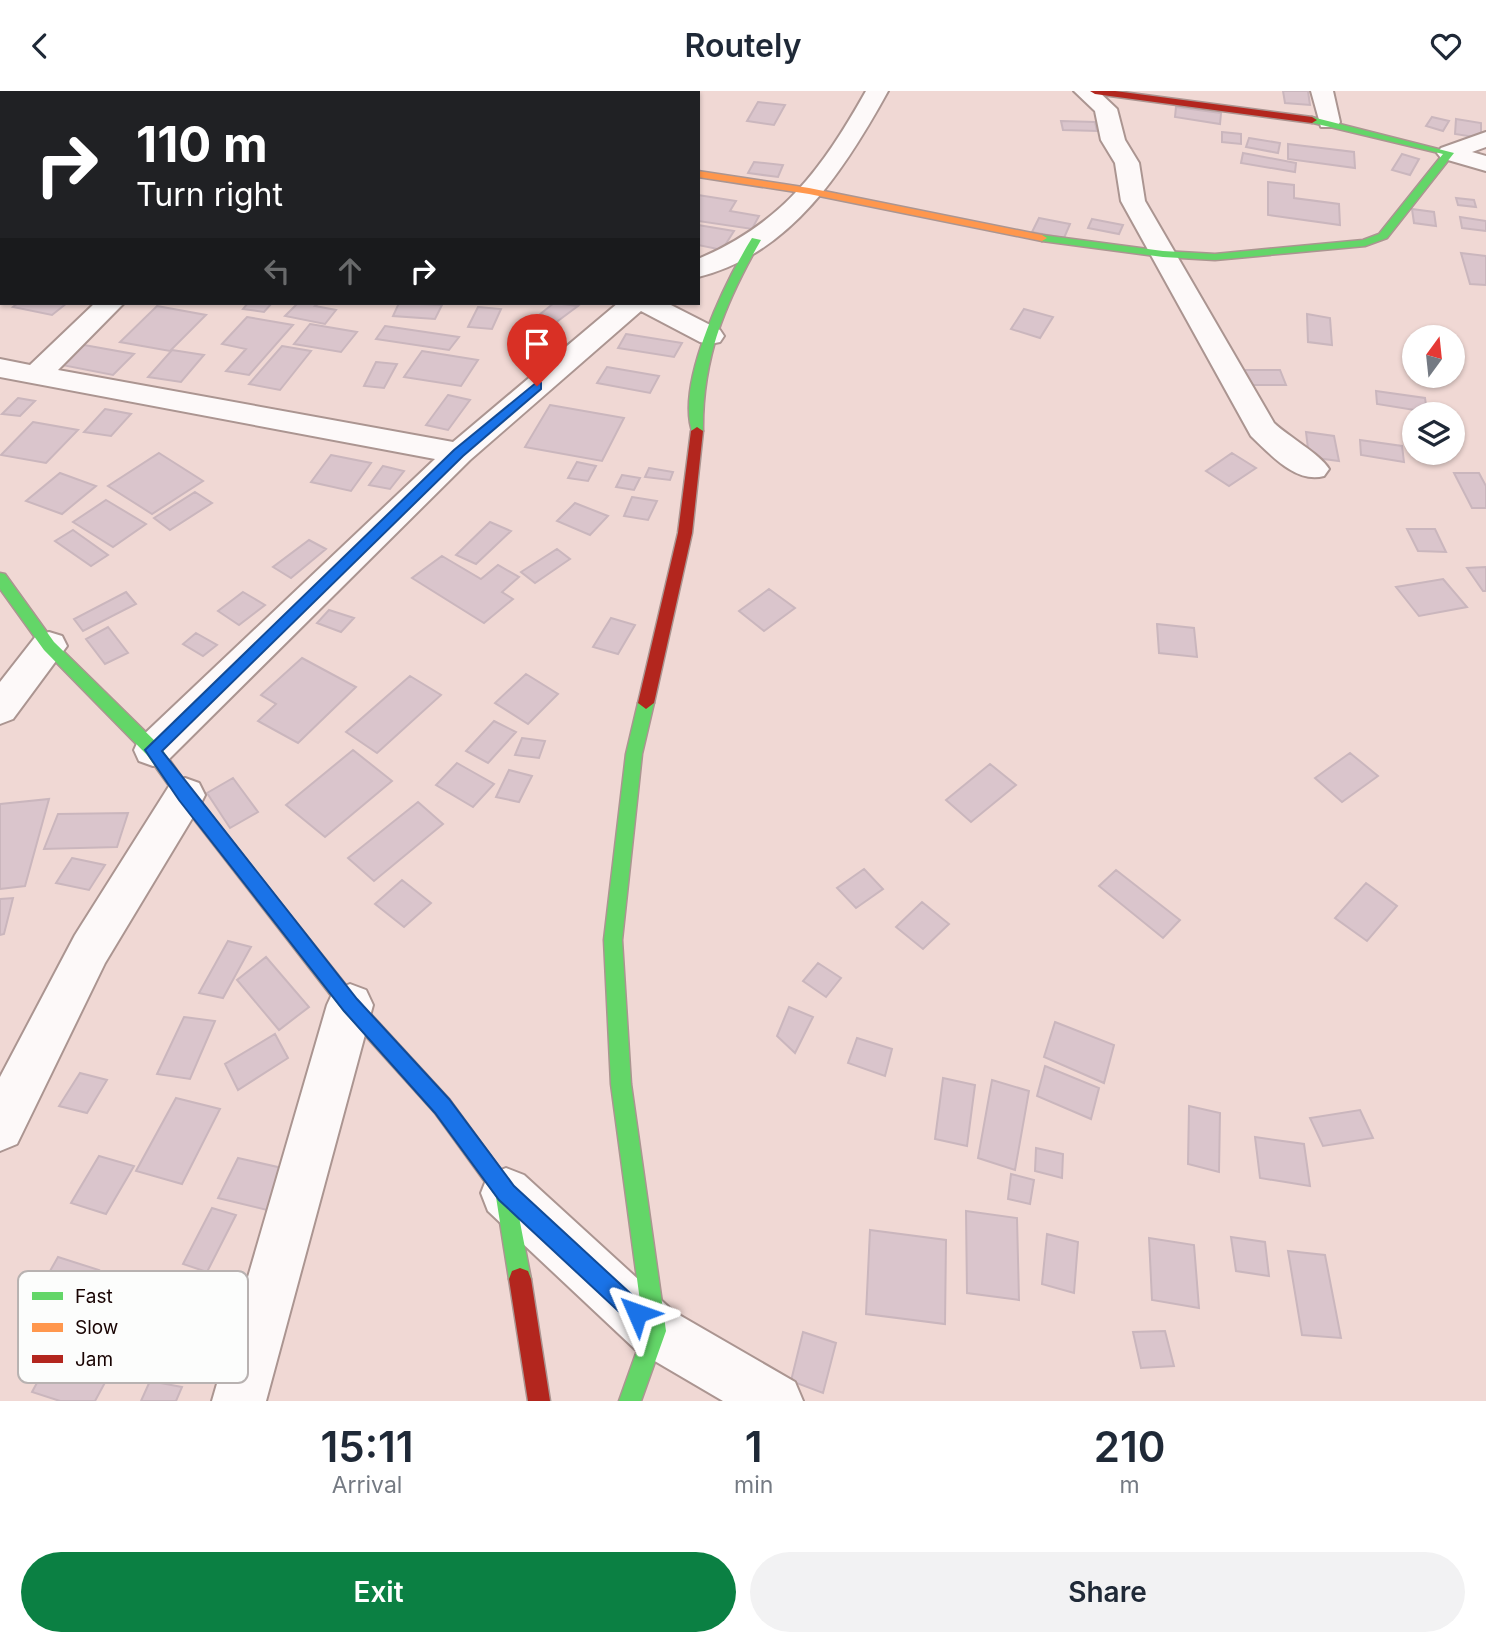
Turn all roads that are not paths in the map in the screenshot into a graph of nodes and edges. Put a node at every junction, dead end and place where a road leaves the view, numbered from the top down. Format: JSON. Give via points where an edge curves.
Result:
{"nodes":[{"id":1,"x":877,"y":91,"type":"edge"},
{"id":2,"x":1085,"y":91,"type":"edge"},
{"id":3,"x":1095,"y":91,"type":"edge"},
{"id":4,"x":1322,"y":91,"type":"edge"},
{"id":5,"x":1329,"y":122,"type":"junction"},
{"id":6,"x":1486,"y":139,"type":"edge"},
{"id":7,"x":1449,"y":153,"type":"junction"},
{"id":8,"x":1486,"y":164,"type":"edge"},
{"id":9,"x":700,"y":174,"type":"edge"},
{"id":10,"x":809,"y":191,"type":"junction"},
{"id":11,"x":756,"y":240,"type":"junction"},
{"id":12,"x":1163,"y":254,"type":"junction"},
{"id":13,"x":700,"y":268,"type":"edge"},
{"id":14,"x":108,"y":305,"type":"edge"},
{"id":15,"x":632,"y":305,"type":"edge"},
{"id":16,"x":650,"y":305,"type":"edge"},
{"id":17,"x":710,"y":336,"type":"junction"},
{"id":18,"x":0,"y":368,"type":"edge"},
{"id":19,"x":36,"y":375,"type":"junction"},
{"id":20,"x":459,"y":453,"type":"junction"},
{"id":21,"x":1313,"y":469,"type":"dead end"},
{"id":22,"x":0,"y":577,"type":"edge"},
{"id":23,"x":49,"y":646,"type":"junction"},
{"id":24,"x":0,"y":709,"type":"edge"},
{"id":25,"x":153,"y":750,"type":"junction"},
{"id":26,"x":185,"y":795,"type":"junction"},
{"id":27,"x":350,"y":1005,"type":"junction"},
{"id":28,"x":0,"y":1127,"type":"edge"},
{"id":29,"x":506,"y":1193,"type":"junction"},
{"id":30,"x":655,"y":1331,"type":"junction"},
{"id":31,"x":248,"y":1369,"type":"edge"},
{"id":32,"x":244,"y":1383,"type":"edge"},
{"id":33,"x":239,"y":1401,"type":"edge"},
{"id":34,"x":539,"y":1401,"type":"edge"},
{"id":35,"x":630,"y":1401,"type":"edge"},
{"id":36,"x":776,"y":1401,"type":"edge"}],
"edges":[{"from":1,"to":10,"type":"street","via":[[849,143]]},
{"from":2,"to":12,"type":"street","via":[[1106,109],[1112,140],[1127,163],[1133,201]]},
{"from":3,"to":5,"type":"street"},
{"from":4,"to":5,"type":"street"},
{"from":5,"to":7,"type":"street"},
{"from":6,"to":7,"type":"street"},
{"from":7,"to":8,"type":"street"},
{"from":7,"to":12,"type":"street","via":[[1383,236],[1365,243],[1215,257]]},
{"from":9,"to":10,"type":"street"},
{"from":10,"to":11,"type":"street"},
{"from":10,"to":12,"type":"street","via":[[1023,236]]},
{"from":11,"to":13,"type":"street"},
{"from":11,"to":17,"type":"street","via":[[731,282]]},
{"from":12,"to":21,"type":"street","via":[[1262,429]]},
{"from":14,"to":19,"type":"street"},
{"from":15,"to":20,"type":"street"},
{"from":16,"to":17,"type":"street"},
{"from":17,"to":30,"type":"street","via":[[698,387],[696,453],[685,533],[634,754],[613,940],[621,1084]]},
{"from":18,"to":19,"type":"street"},
{"from":19,"to":20,"type":"street"},
{"from":20,"to":25,"type":"street"},
{"from":22,"to":23,"type":"street"},
{"from":23,"to":24,"type":"street"},
{"from":23,"to":25,"type":"street"},
{"from":25,"to":26,"type":"street"},
{"from":26,"to":27,"type":"street"},
{"from":26,"to":28,"type":"street","via":[[90,949]]},
{"from":27,"to":29,"type":"street","via":[[442,1106]]},
{"from":27,"to":31,"type":"street"},
{"from":29,"to":30,"type":"street"},
{"from":29,"to":34,"type":"street"},
{"from":30,"to":35,"type":"street"},
{"from":30,"to":36,"type":"street"},
{"from":32,"to":33,"type":"street"}]}
